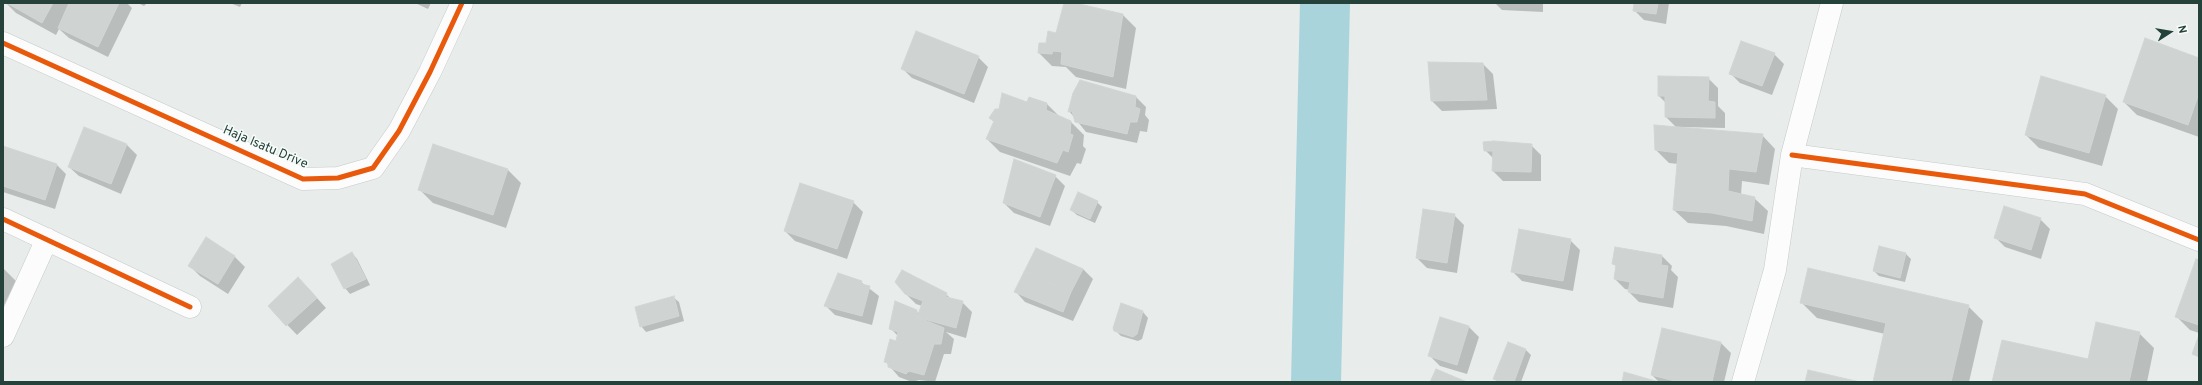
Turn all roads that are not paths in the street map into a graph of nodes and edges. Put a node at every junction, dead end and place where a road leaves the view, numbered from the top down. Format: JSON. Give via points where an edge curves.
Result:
{"nodes":[{"id":1,"x":462,"y":3,"type":"edge"},
{"id":2,"x":1832,"y":3,"type":"edge"},
{"id":3,"x":3,"y":43,"type":"edge"},
{"id":4,"x":1792,"y":155,"type":"junction"},
{"id":5,"x":3,"y":219,"type":"edge"},
{"id":6,"x":47,"y":239,"type":"junction"},
{"id":7,"x":2199,"y":240,"type":"edge"},
{"id":8,"x":190,"y":307,"type":"dead end"},
{"id":9,"x":3,"y":336,"type":"edge"},
{"id":10,"x":1743,"y":382,"type":"edge"}],
"edges":[{"from":1,"to":3,"type":"street","name":"Haja Isatu Drive","via":[[430,72],[395,137],[373,168],[338,178],[302,179]]},
{"from":2,"to":4,"type":"street"},
{"from":4,"to":7,"type":"street","via":[[2086,194]]},
{"from":4,"to":10,"type":"street","via":[[1775,270]]},
{"from":5,"to":6,"type":"street"},
{"from":6,"to":8,"type":"street"},
{"from":6,"to":9,"type":"street"}]}
